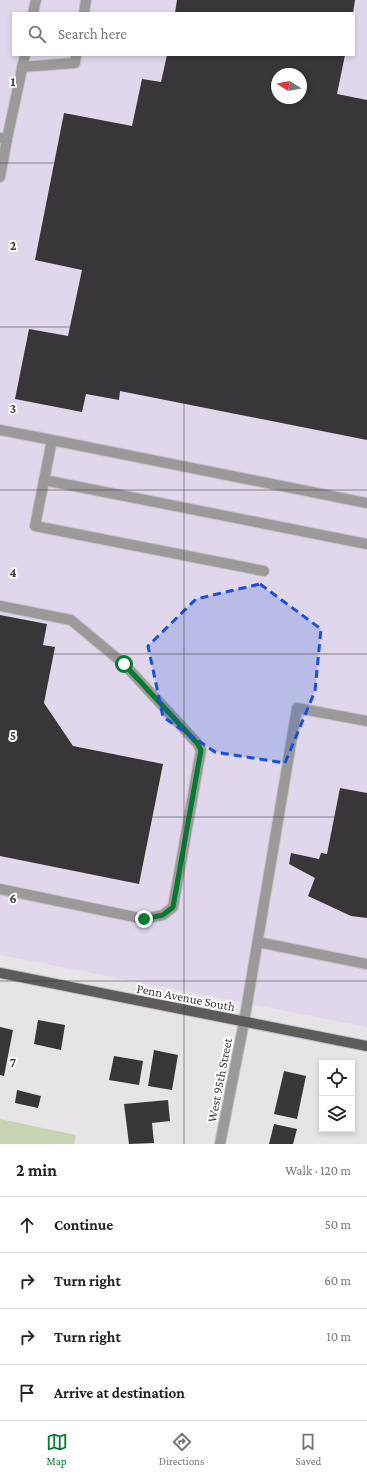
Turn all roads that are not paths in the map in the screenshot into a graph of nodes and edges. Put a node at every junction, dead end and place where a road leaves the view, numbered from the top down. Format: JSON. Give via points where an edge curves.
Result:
{"nodes":[{"id":1,"x":36,"y":0,"type":"edge"},
{"id":2,"x":86,"y":0,"type":"edge"},
{"id":3,"x":33,"y":12,"type":"edge"},
{"id":4,"x":84,"y":12,"type":"edge"},
{"id":5,"x":25,"y":56,"type":"edge"},
{"id":6,"x":76,"y":56,"type":"edge"},
{"id":7,"x":22,"y":66,"type":"junction"},
{"id":8,"x":4,"y":138,"type":"edge"},
{"id":9,"x":0,"y":177,"type":"edge"},
{"id":10,"x":0,"y":430,"type":"edge"},
{"id":11,"x":52,"y":440,"type":"junction"},
{"id":12,"x":44,"y":480,"type":"junction"},
{"id":13,"x":367,"y":503,"type":"edge"},
{"id":14,"x":367,"y":544,"type":"edge"},
{"id":15,"x":264,"y":572,"type":"dead end"},
{"id":16,"x":0,"y":606,"type":"edge"},
{"id":17,"x":367,"y":722,"type":"edge"},
{"id":18,"x":0,"y":889,"type":"edge"},
{"id":19,"x":258,"y":942,"type":"junction"},
{"id":20,"x":367,"y":964,"type":"edge"},
{"id":21,"x":0,"y":973,"type":"edge"},
{"id":22,"x":244,"y":1022,"type":"junction"},
{"id":23,"x":367,"y":1046,"type":"edge"},
{"id":24,"x":220,"y":1144,"type":"edge"}],
"edges":[{"from":1,"to":3,"type":"street"},
{"from":2,"to":4,"type":"street"},
{"from":5,"to":7,"type":"street"},
{"from":6,"to":7,"type":"street","via":[[75,63]]},
{"from":7,"to":8,"type":"street"},
{"from":8,"to":9,"type":"street"},
{"from":10,"to":11,"type":"street"},
{"from":11,"to":12,"type":"street"},
{"from":11,"to":13,"type":"street"},
{"from":12,"to":14,"type":"street"},
{"from":12,"to":15,"type":"street","via":[[35,526]]},
{"from":16,"to":18,"type":"street","via":[[71,620],[124,664],[201,750],[173,907],[163,915],[144,919]]},
{"from":17,"to":19,"type":"street","name":"West 95th Street","via":[[297,708]]},
{"from":19,"to":20,"type":"street"},
{"from":19,"to":22,"type":"street","name":"West 95th Street"},
{"from":21,"to":22,"type":"main road","name":"Penn Avenue South"},
{"from":22,"to":23,"type":"main road","name":"Penn Avenue South"},
{"from":22,"to":24,"type":"street","name":"West 95th Street"}]}
